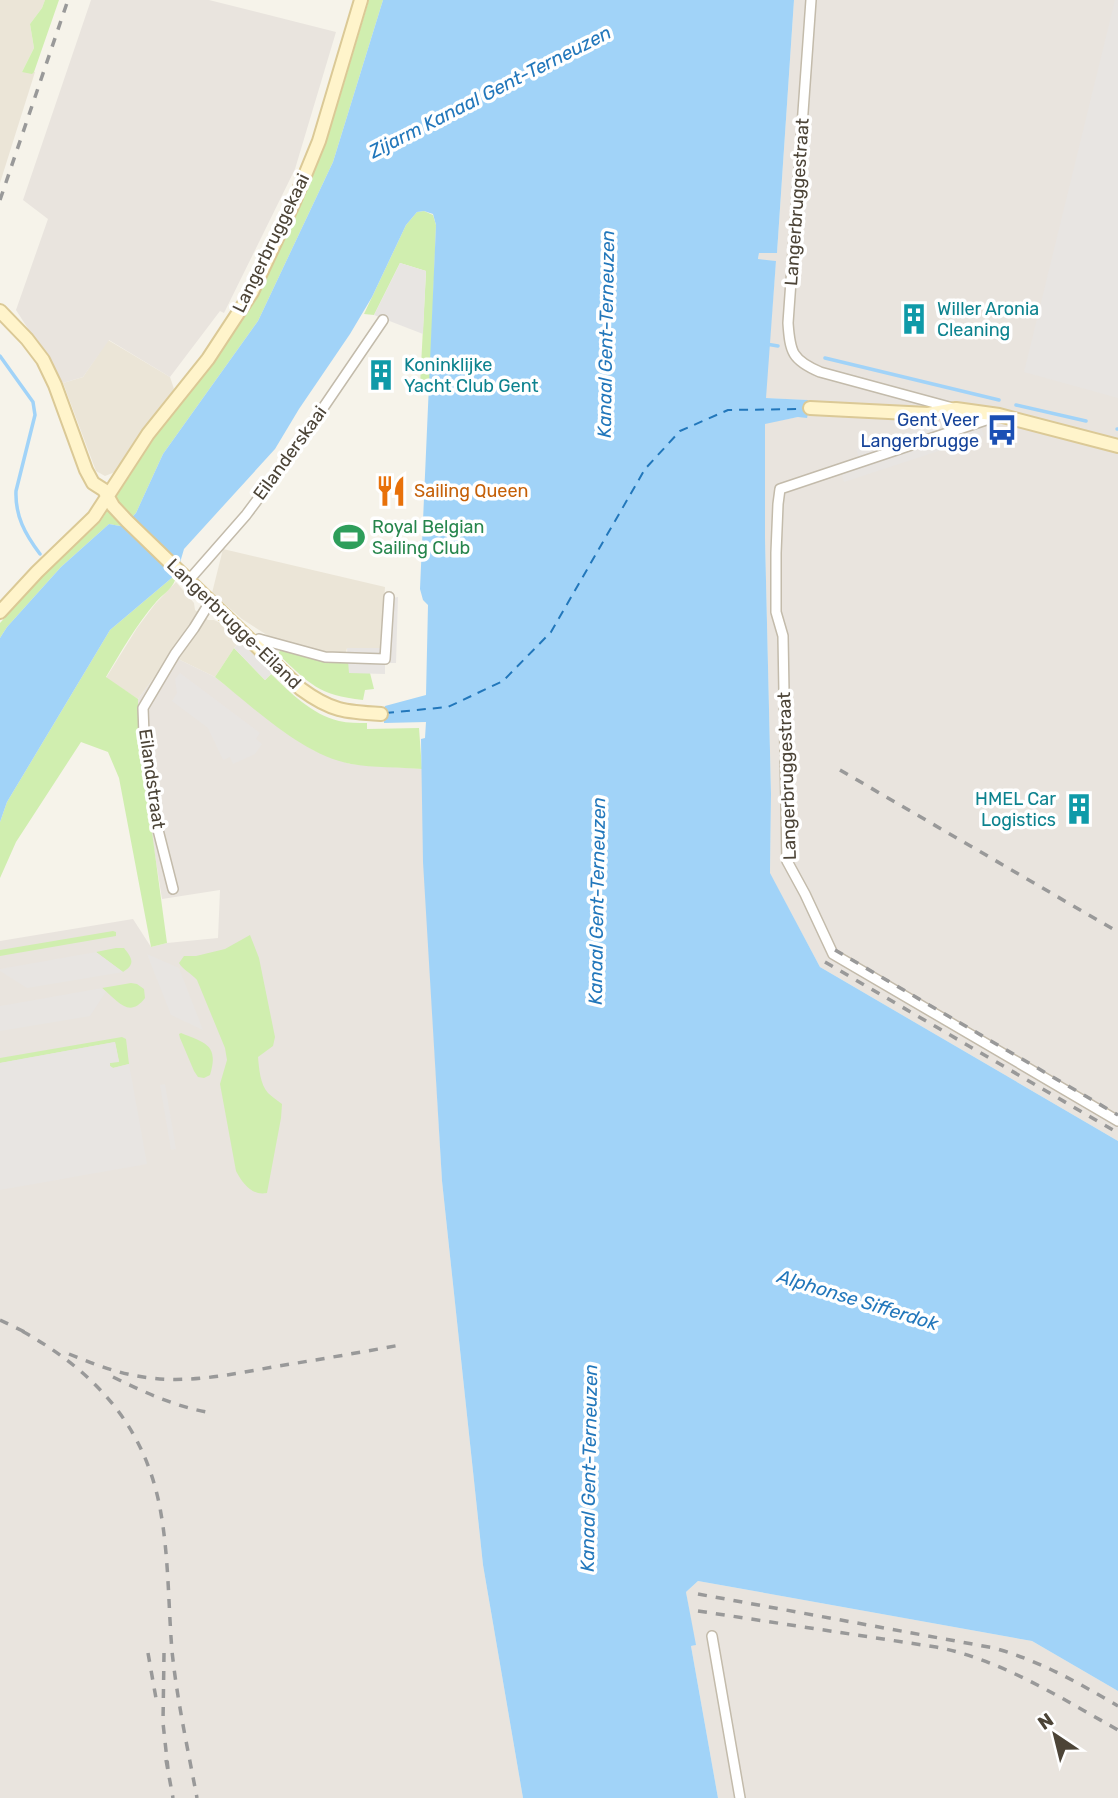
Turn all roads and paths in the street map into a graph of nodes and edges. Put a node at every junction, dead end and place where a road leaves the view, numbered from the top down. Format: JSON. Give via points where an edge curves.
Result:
{"nodes":[{"id":1,"x":361,"y":0,"type":"edge"},
{"id":2,"x":811,"y":0,"type":"edge"},
{"id":3,"x":0,"y":311,"type":"edge"},
{"id":4,"x":383,"y":320,"type":"dead end"},
{"id":5,"x":810,"y":408,"type":"dead end"},
{"id":6,"x":956,"y":409,"type":"junction"},
{"id":7,"x":999,"y":415,"type":"junction"},
{"id":8,"x":1118,"y":446,"type":"edge"},
{"id":9,"x":108,"y":496,"type":"junction"},
{"id":10,"x":189,"y":580,"type":"junction"},
{"id":11,"x":389,"y":597,"type":"dead end"},
{"id":12,"x":210,"y":602,"type":"junction"},
{"id":13,"x":0,"y":612,"type":"edge"},
{"id":14,"x":254,"y":644,"type":"junction"},
{"id":15,"x":381,"y":714,"type":"dead end"},
{"id":16,"x":173,"y":889,"type":"dead end"},
{"id":17,"x":1118,"y":1121,"type":"edge"},
{"id":18,"x":712,"y":1636,"type":"dead end"},
{"id":19,"x":740,"y":1798,"type":"edge"}],
"edges":[{"from":1,"to":9,"type":"main road","name":"Langerbruggekaai","via":[[319,141],[252,292],[208,359],[148,433]]},
{"from":2,"to":6,"type":"street","name":"Langerbruggestraat","via":[[790,347],[803,365],[838,379]]},
{"from":3,"to":9,"type":"main road","name":"Langerbrugge-Eiland","via":[[43,360],[86,470]]},
{"from":4,"to":10,"type":"street","name":"Eilanderskaai","via":[[246,515]]},
{"from":5,"to":6,"type":"main road","via":[[928,414]]},
{"from":6,"to":7,"type":"main road","name":"Langerbruggestraat"},
{"from":7,"to":8,"type":"main road","name":"Langerbruggestraat"},
{"from":7,"to":17,"type":"street","name":"Langerbruggestraat","via":[[780,489],[776,612],[783,636],[787,861],[832,954]]},
{"from":9,"to":10,"type":"main road","name":"Langerbrugge-Eiland","via":[[127,521]]},
{"from":9,"to":13,"type":"main road","name":"Langerbruggekaai","via":[[94,517]]},
{"from":10,"to":12,"type":"main road","name":"Langerbrugge-Eiland"},
{"from":11,"to":14,"type":"street","via":[[385,659],[325,657],[259,639]]},
{"from":12,"to":14,"type":"main road","name":"Langerbrugge-Eiland"},
{"from":12,"to":16,"type":"street","name":"Eilandstraat","via":[[143,708],[156,822]]},
{"from":14,"to":15,"type":"main road","name":"Langerbrugge-Eiland","via":[[316,700],[335,709]]},
{"from":18,"to":19,"type":"street"}]}
